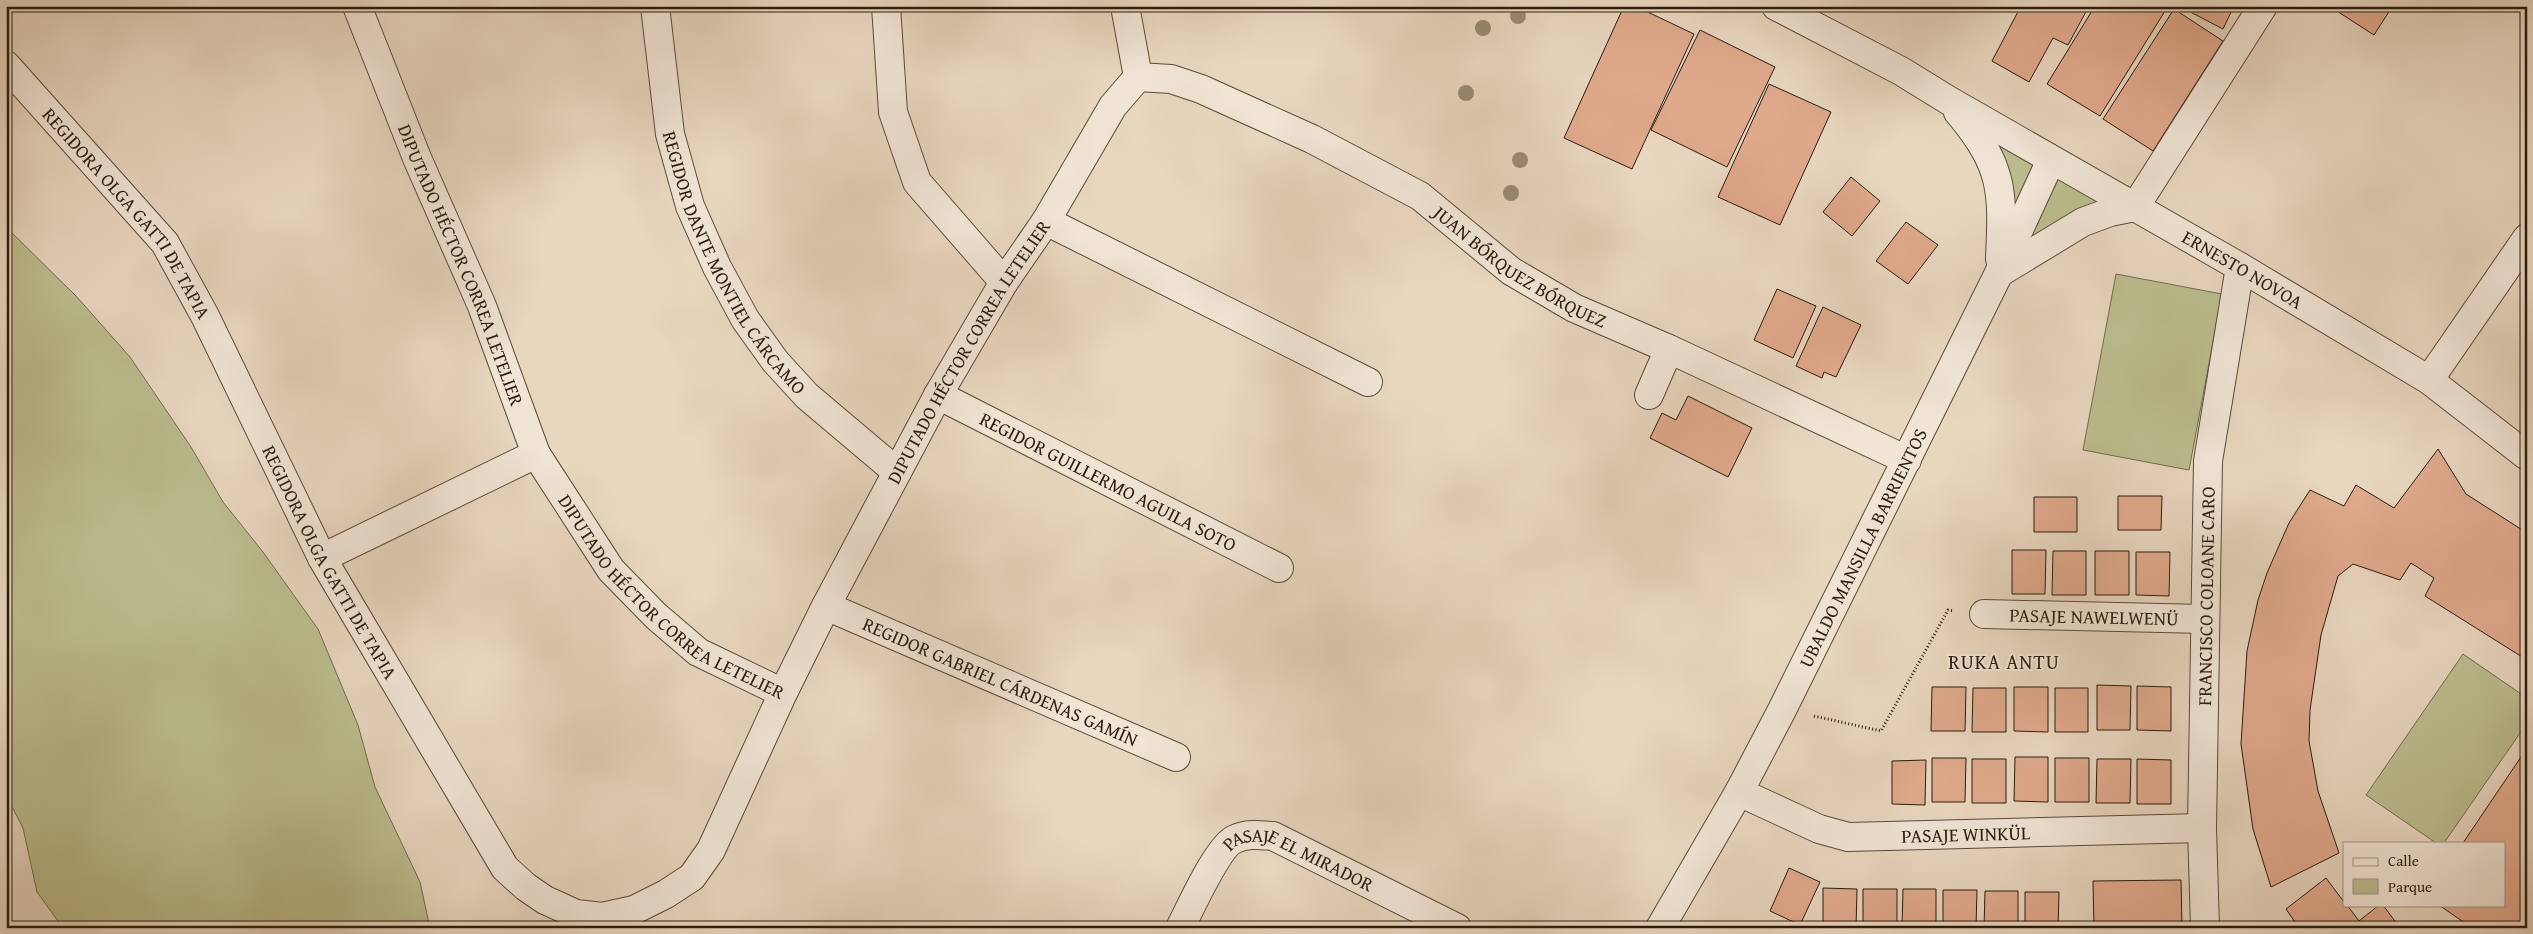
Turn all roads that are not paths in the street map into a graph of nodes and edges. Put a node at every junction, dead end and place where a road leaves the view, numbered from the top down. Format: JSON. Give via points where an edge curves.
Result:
{"nodes":[{"id":1,"x":357,"y":6,"type":"edge"},
{"id":2,"x":654,"y":6,"type":"edge"},
{"id":3,"x":886,"y":6,"type":"edge"},
{"id":4,"x":1125,"y":6,"type":"edge"},
{"id":5,"x":1776,"y":6,"type":"edge"},
{"id":6,"x":2263,"y":6,"type":"edge"},
{"id":7,"x":6,"y":65,"type":"edge"},
{"id":8,"x":1138,"y":77,"type":"junction"},
{"id":9,"x":1948,"y":100,"type":"junction"},
{"id":10,"x":2051,"y":160,"type":"junction"},
{"id":11,"x":2135,"y":207,"type":"junction"},
{"id":12,"x":1046,"y":221,"type":"junction"},
{"id":13,"x":2527,"y":238,"type":"edge"},
{"id":14,"x":2240,"y":267,"type":"junction"},
{"id":15,"x":1999,"y":273,"type":"junction"},
{"id":16,"x":1004,"y":282,"type":"junction"},
{"id":17,"x":1669,"y":349,"type":"junction"},
{"id":18,"x":2429,"y":380,"type":"junction"},
{"id":19,"x":1368,"y":382,"type":"dead end"},
{"id":20,"x":938,"y":395,"type":"junction"},
{"id":21,"x":1649,"y":395,"type":"dead end"},
{"id":22,"x":536,"y":454,"type":"junction"},
{"id":23,"x":2527,"y":456,"type":"edge"},
{"id":24,"x":1907,"y":460,"type":"junction"},
{"id":25,"x":897,"y":472,"type":"junction"},
{"id":26,"x":322,"y":558,"type":"junction"},
{"id":27,"x":1279,"y":568,"type":"dead end"},
{"id":28,"x":826,"y":606,"type":"junction"},
{"id":29,"x":1984,"y":614,"type":"road end"},
{"id":30,"x":2204,"y":619,"type":"junction"},
{"id":31,"x":783,"y":693,"type":"junction"},
{"id":32,"x":1176,"y":758,"type":"dead end"},
{"id":33,"x":1739,"y":792,"type":"junction"},
{"id":34,"x":2202,"y":828,"type":"junction"},
{"id":35,"x":1180,"y":928,"type":"edge"},
{"id":36,"x":1456,"y":928,"type":"edge"},
{"id":37,"x":1660,"y":928,"type":"edge"},
{"id":38,"x":2205,"y":928,"type":"edge"}],
"edges":[{"from":1,"to":22,"type":"street","name":"DIPUTADO HÉCTOR CORREA LETELIER","via":[[482,306]]},
{"from":2,"to":25,"type":"street","name":"REGIDOR DANTE MONTIEL CÁRCAMO","via":[[670,134],[690,206],[717,267],[745,319],[774,361],[807,396]]},
{"from":3,"to":16,"type":"street","via":[[893,112],[917,182]]},
{"from":4,"to":8,"type":"street"},
{"from":5,"to":9,"type":"street","name":"ERNESTO NOVOA","via":[[1901,71]]},
{"from":6,"to":11,"type":"street"},
{"from":7,"to":26,"type":"street","name":"REGIDORA OLGA GATTI DE TAPIA","via":[[166,243]]},
{"from":8,"to":12,"type":"street","name":"DIPUTADO HÉCTOR CORREA LETELIER","via":[[1112,106]]},
{"from":8,"to":17,"type":"street","name":"JUAN BÓRQUEZ BÓRQUEZ","via":[[1171,79],[1201,89],[1312,139],[1420,196],[1510,271],[1574,308]]},
{"from":9,"to":10,"type":"street","name":"ERNESTO NOVOA"},
{"from":9,"to":15,"type":"street","via":[[1979,137],[1994,163],[2002,215]]},
{"from":10,"to":11,"type":"street","name":"ERNESTO NOVOA"},
{"from":10,"to":15,"type":"street","name":"UBALDO MANSILLA BARRIENTOS"},
{"from":11,"to":14,"type":"street","name":"ERNESTO NOVOA"},
{"from":11,"to":15,"type":"street","via":[[2083,222]]},
{"from":12,"to":16,"type":"street","name":"DIPUTADO HÉCTOR CORREA LETELIER"},
{"from":12,"to":19,"type":"street"},
{"from":13,"to":18,"type":"street"},
{"from":14,"to":18,"type":"street","name":"ERNESTO NOVOA"},
{"from":14,"to":30,"type":"street","name":"FRANCISCO COLOANE CARO","via":[[2208,460]]},
{"from":15,"to":24,"type":"street","name":"UBALDO MANSILLA BARRIENTOS"},
{"from":16,"to":20,"type":"street","name":"DIPUTADO HÉCTOR CORREA LETELIER"},
{"from":17,"to":21,"type":"street"},
{"from":17,"to":24,"type":"street","name":"JUAN BÓRQUEZ BÓRQUEZ"},
{"from":18,"to":23,"type":"street","name":"ERNESTO NOVOA"},
{"from":20,"to":25,"type":"street","name":"DIPUTADO HÉCTOR CORREA LETELIER"},
{"from":20,"to":27,"type":"street","name":"REGIDOR GUILLERMO AGUILA SOTO"},
{"from":22,"to":26,"type":"street"},
{"from":22,"to":31,"type":"street","name":"DIPUTADO HÉCTOR CORREA LETELIER","via":[[611,570],[656,616],[698,652]]},
{"from":24,"to":33,"type":"street","name":"UBALDO MANSILLA BARRIENTOS"},
{"from":25,"to":28,"type":"street","name":"DIPUTADO HÉCTOR CORREA LETELIER"},
{"from":26,"to":31,"type":"street","name":"REGIDORA OLGA GATTI DE TAPIA","via":[[505,868],[545,900],[576,914],[602,917],[634,910],[692,877],[711,850]]},
{"from":28,"to":31,"type":"street","name":"DIPUTADO HÉCTOR CORREA LETELIER"},
{"from":28,"to":32,"type":"street","name":"REGIDOR GABRIEL CÁRDENAS GAMÍN"},
{"from":29,"to":30,"type":"street","name":"PASAJE NAWELWENÜ"},
{"from":30,"to":34,"type":"street","name":"FRANCISCO COLOANE CARO"},
{"from":33,"to":34,"type":"street","name":"PASAJE WINKÜL","via":[[1819,829],[1848,837]]},
{"from":33,"to":37,"type":"street","name":"UBALDO MANSILLA BARRIENTOS"},
{"from":34,"to":38,"type":"street","name":"FRANCISCO COLOANE CARO"},
{"from":35,"to":36,"type":"street","name":"PASAJE EL MIRADOR","via":[[1220,854],[1232,839],[1250,834],[1273,836]]}]}
